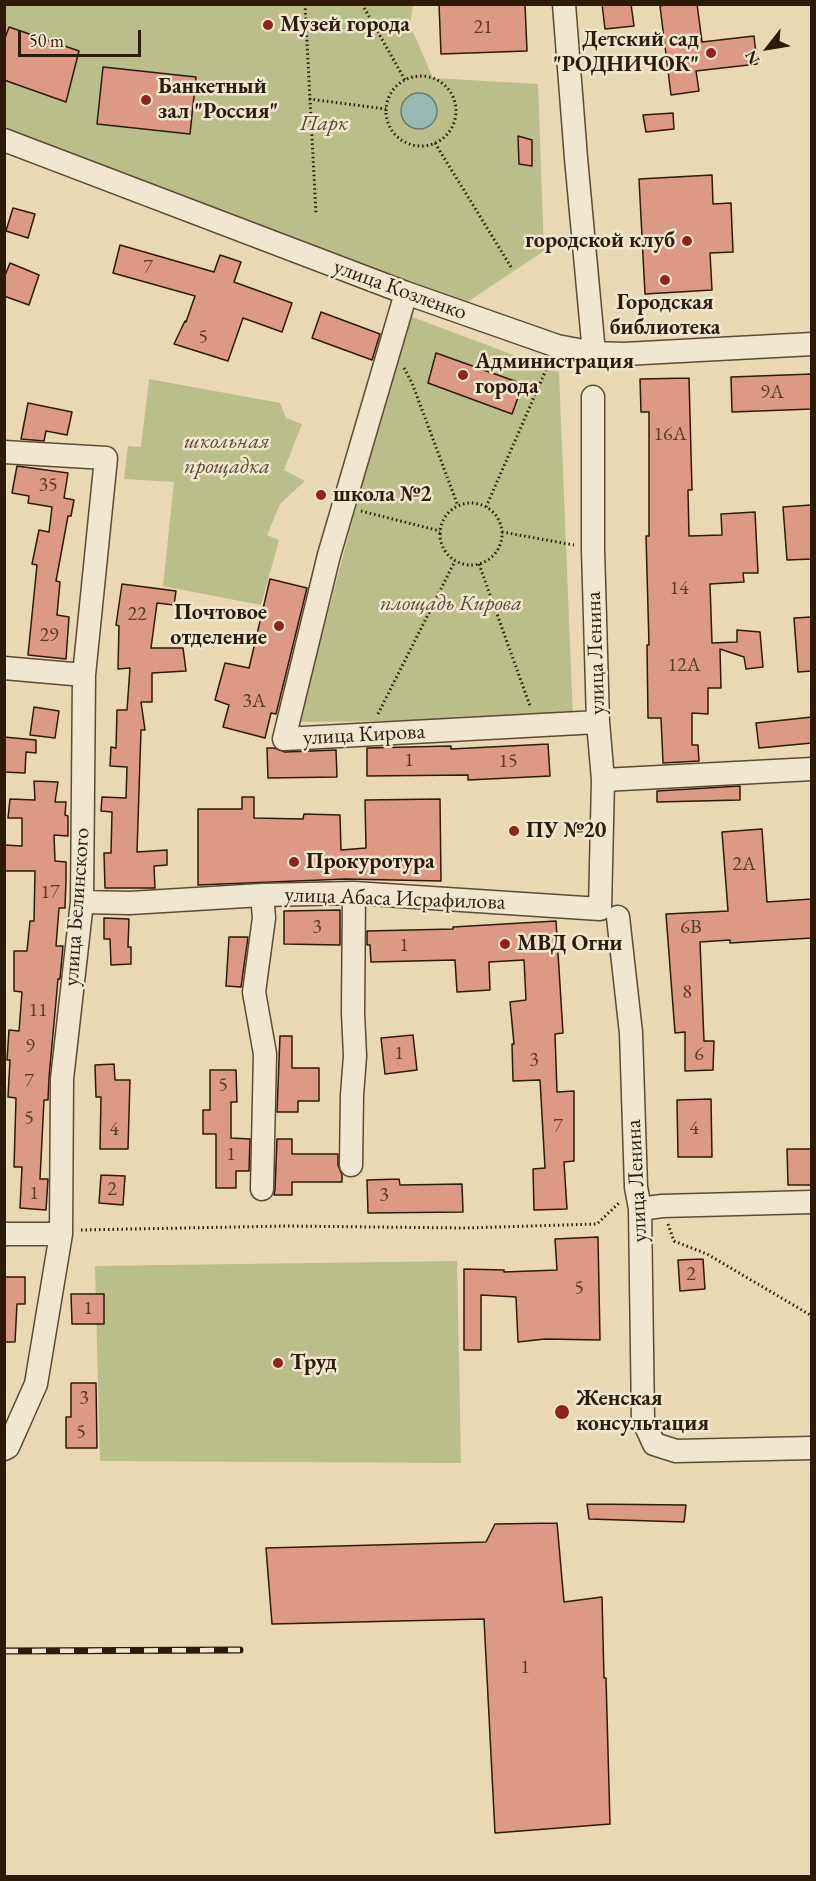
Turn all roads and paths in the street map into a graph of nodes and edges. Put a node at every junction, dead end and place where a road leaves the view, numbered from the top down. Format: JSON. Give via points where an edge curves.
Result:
{"nodes":[{"id":1,"x":305,"y":4,"type":"edge"},
{"id":2,"x":362,"y":4,"type":"edge"},
{"id":3,"x":564,"y":4,"type":"edge"},
{"id":4,"x":405,"y":80,"type":"junction"},
{"id":5,"x":309,"y":99,"type":"junction"},
{"id":6,"x":386,"y":109,"type":"junction"},
{"id":7,"x":4,"y":140,"type":"edge"},
{"id":8,"x":435,"y":143,"type":"junction"},
{"id":9,"x":316,"y":214,"type":"dead end"},
{"id":10,"x":511,"y":267,"type":"dead end"},
{"id":11,"x":406,"y":293,"type":"junction"},
{"id":12,"x":392,"y":339,"type":"junction"},
{"id":13,"x":812,"y":344,"type":"edge"},
{"id":14,"x":557,"y":346,"type":"junction"},
{"id":15,"x":594,"y":353,"type":"junction"},
{"id":16,"x":593,"y":397,"type":"dead end"},
{"id":17,"x":4,"y":452,"type":"edge"},
{"id":18,"x":344,"y":506,"type":"junction"},
{"id":19,"x":458,"y":506,"type":"junction"},
{"id":20,"x":486,"y":507,"type":"junction"},
{"id":21,"x":440,"y":531,"type":"junction"},
{"id":22,"x":502,"y":532,"type":"junction"},
{"id":23,"x":593,"y":549,"type":"junction"},
{"id":24,"x":455,"y":561,"type":"junction"},
{"id":25,"x":479,"y":564,"type":"junction"},
{"id":26,"x":4,"y":668,"type":"edge"},
{"id":27,"x":84,"y":675,"type":"junction"},
{"id":28,"x":598,"y":722,"type":"junction"},
{"id":29,"x":540,"y":725,"type":"junction"},
{"id":30,"x":368,"y":735,"type":"junction"},
{"id":31,"x":812,"y":770,"type":"edge"},
{"id":32,"x":603,"y":780,"type":"junction"},
{"id":33,"x":354,"y":893,"type":"junction"},
{"id":34,"x":262,"y":895,"type":"junction"},
{"id":35,"x":82,"y":902,"type":"junction"},
{"id":36,"x":609,"y":913,"type":"junction"},
{"id":37,"x":351,"y":1165,"type":"dead end"},
{"id":38,"x":262,"y":1189,"type":"dead end"},
{"id":39,"x":646,"y":1201,"type":"junction"},
{"id":40,"x":812,"y":1202,"type":"edge"},
{"id":41,"x":4,"y":1234,"type":"edge"},
{"id":42,"x":62,"y":1234,"type":"junction"},
{"id":43,"x":812,"y":1316,"type":"edge"},
{"id":44,"x":812,"y":1448,"type":"edge"},
{"id":45,"x":4,"y":1449,"type":"edge"}],
"edges":[{"from":1,"to":5,"type":"path"},
{"from":2,"to":4,"type":"path"},
{"from":3,"to":15,"type":"street"},
{"from":4,"to":6,"type":"path","via":[[396,87]]},
{"from":4,"to":8,"type":"path","via":[[433,78],[447,87],[453,98],[453,125]]},
{"from":5,"to":6,"type":"path"},
{"from":5,"to":9,"type":"path"},
{"from":6,"to":8,"type":"path","via":[[387,121],[400,139],[417,146]]},
{"from":7,"to":11,"type":"street","name":"улица Козленко"},
{"from":8,"to":10,"type":"path"},
{"from":11,"to":12,"type":"street"},
{"from":11,"to":14,"type":"street","name":"улица Козленко"},
{"from":12,"to":18,"type":"street"},
{"from":12,"to":19,"type":"path"},
{"from":13,"to":15,"type":"street","name":"улица Козленко"},
{"from":14,"to":15,"type":"street","name":"улица Козленко"},
{"from":14,"to":20,"type":"path"},
{"from":16,"to":23,"type":"street","name":"улица Ленина"},
{"from":17,"to":27,"type":"street","name":"улица Белинского","via":[[106,458]]},
{"from":18,"to":21,"type":"path"},
{"from":18,"to":30,"type":"street","name":"улица Кирова","via":[[284,739]]},
{"from":19,"to":20,"type":"path"},
{"from":19,"to":21,"type":"path","via":[[446,517]]},
{"from":20,"to":22,"type":"path","via":[[495,513]]},
{"from":21,"to":24,"type":"path","via":[[442,544]]},
{"from":22,"to":23,"type":"path"},
{"from":22,"to":25,"type":"path","via":[[494,555]]},
{"from":23,"to":28,"type":"street","name":"улица Ленина"},
{"from":24,"to":25,"type":"path"},
{"from":24,"to":30,"type":"path"},
{"from":25,"to":29,"type":"path"},
{"from":26,"to":27,"type":"street"},
{"from":27,"to":35,"type":"street","name":"улица Белинского"},
{"from":28,"to":29,"type":"street","name":"улица Кирова"},
{"from":28,"to":32,"type":"street","name":"улица Ленина"},
{"from":29,"to":30,"type":"street","name":"улица Кирова"},
{"from":31,"to":32,"type":"street"},
{"from":32,"to":36,"type":"street","name":"улица Ленина"},
{"from":33,"to":34,"type":"street","name":"улица Абаса Исрафилова"},
{"from":33,"to":36,"type":"street","name":"улица Абаса Исрафилова"},
{"from":33,"to":37,"type":"street"},
{"from":34,"to":35,"type":"street","name":"улица Абаса Исрафилова"},
{"from":34,"to":38,"type":"street","via":[[264,918],[254,992],[265,1054]]},
{"from":35,"to":42,"type":"street","name":"улица Белинского","via":[[62,1079]]},
{"from":36,"to":39,"type":"street","name":"улица Ленина","via":[[631,1033]]},
{"from":39,"to":40,"type":"street"},
{"from":39,"to":42,"type":"path","via":[[597,1224],[86,1228]]},
{"from":39,"to":43,"type":"path","via":[[674,1240],[707,1254]]},
{"from":39,"to":44,"type":"street","name":"улица Ленина","via":[[643,1420],[654,1443],[676,1451]]},
{"from":41,"to":42,"type":"street"},
{"from":42,"to":45,"type":"street","name":"улица Белинского","via":[[36,1384]]}]}
